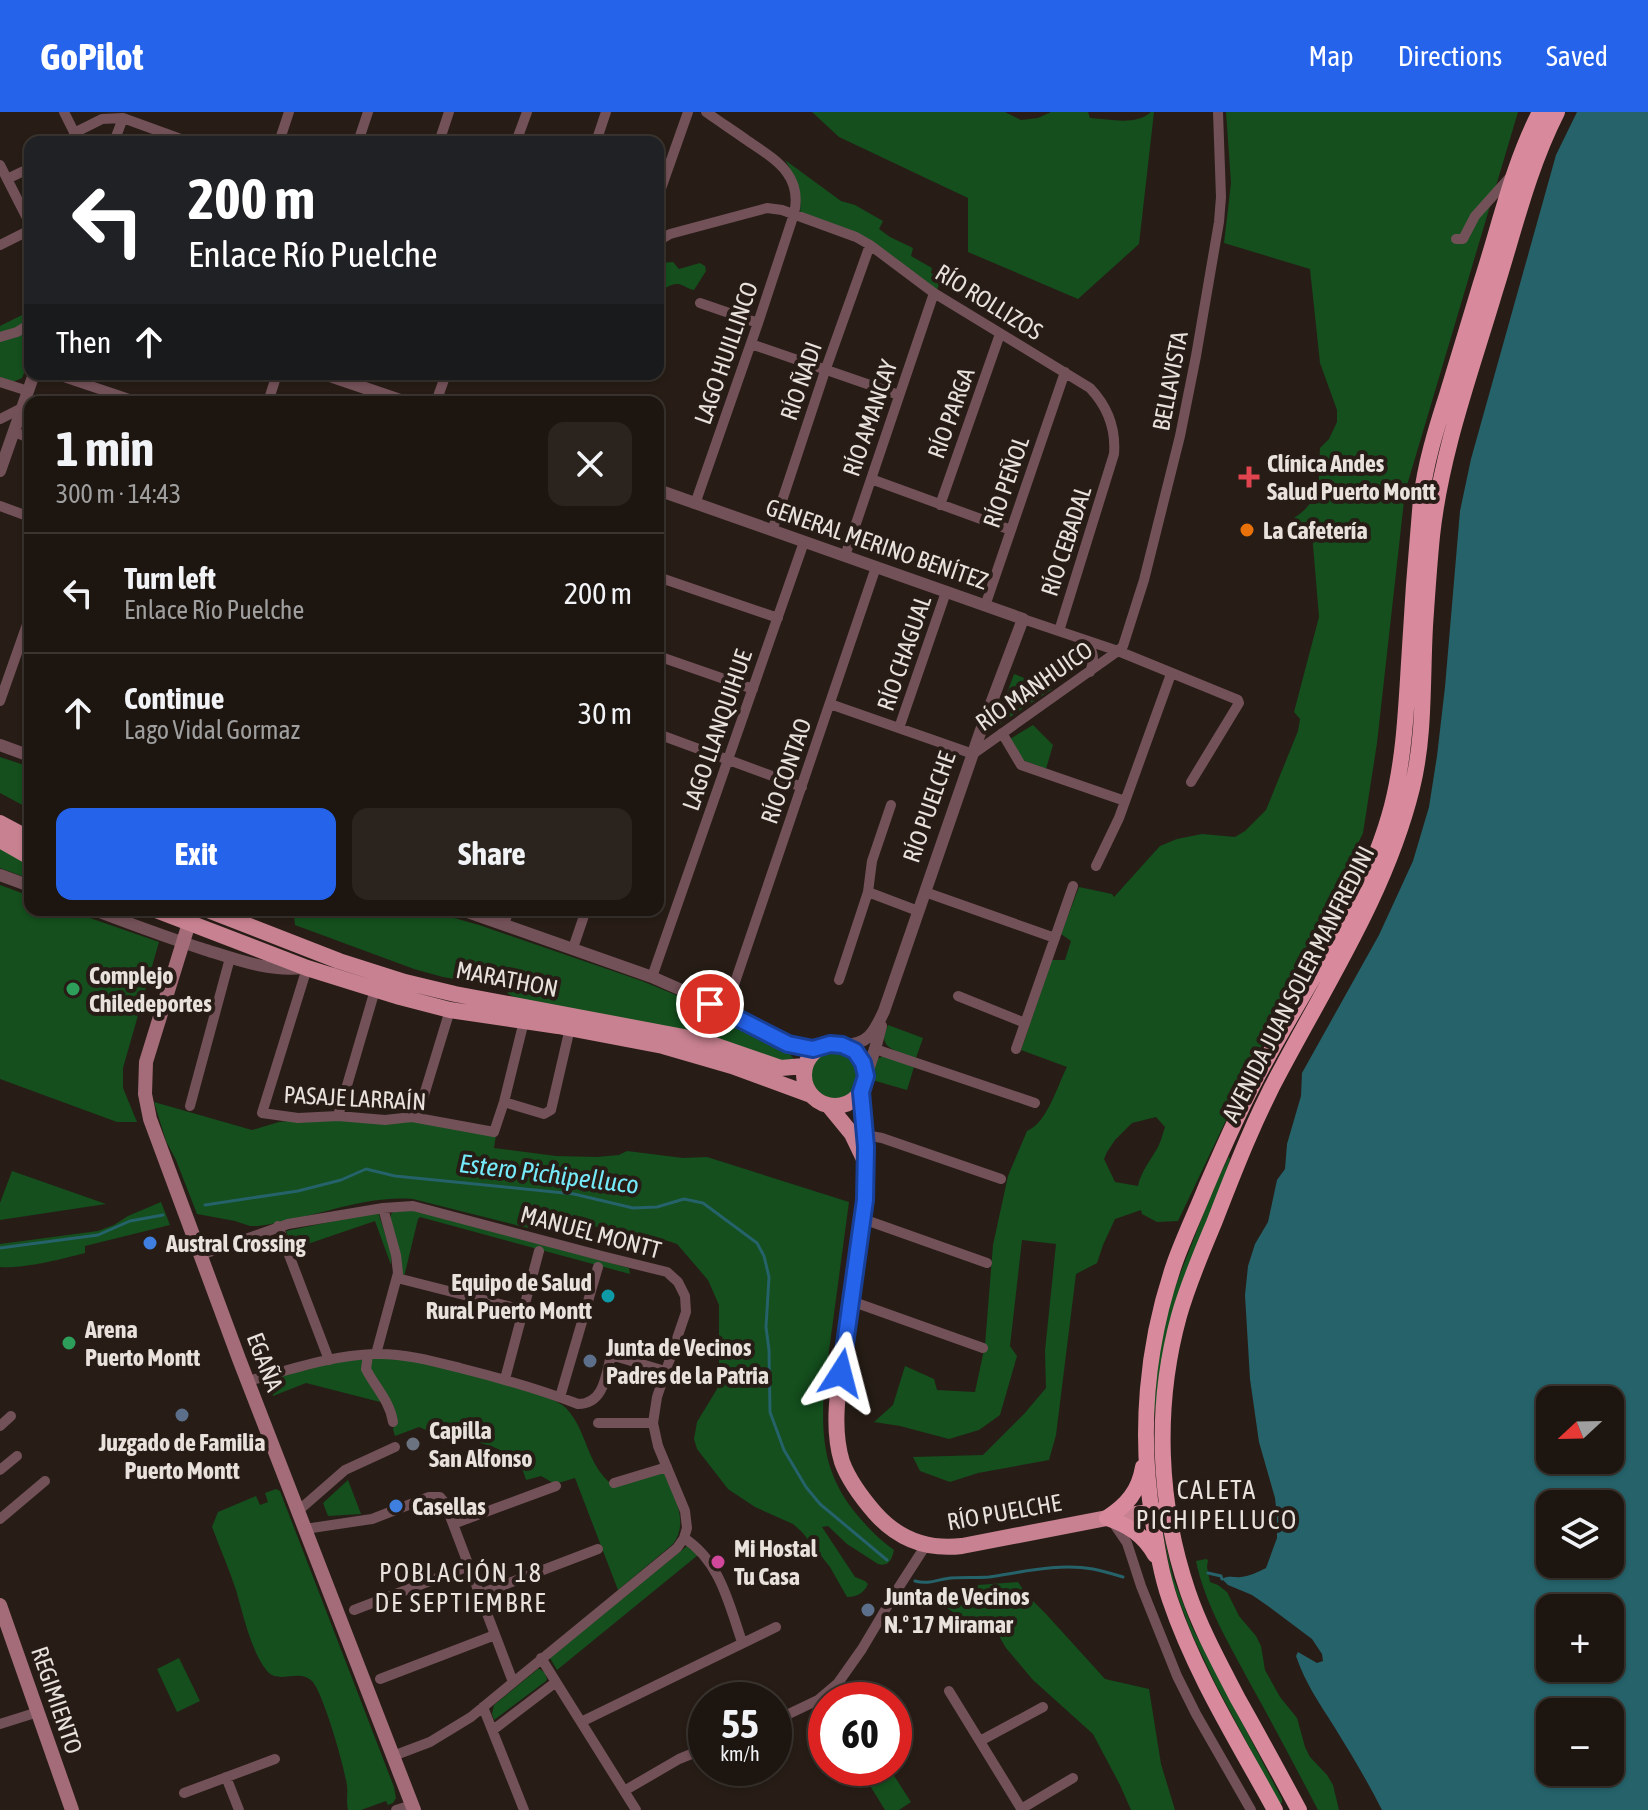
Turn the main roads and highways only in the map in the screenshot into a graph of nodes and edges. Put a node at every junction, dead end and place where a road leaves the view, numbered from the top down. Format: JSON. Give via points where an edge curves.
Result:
{"nodes":[{"id":1,"x":1540,"y":112,"type":"edge"},
{"id":2,"x":1557,"y":112,"type":"edge"},
{"id":3,"x":0,"y":823,"type":"edge"},
{"id":4,"x":24,"y":836,"type":"edge"},
{"id":5,"x":0,"y":840,"type":"edge"},
{"id":6,"x":24,"y":854,"type":"edge"},
{"id":7,"x":224,"y":916,"type":"edge"},
{"id":8,"x":186,"y":917,"type":"edge"},
{"id":9,"x":805,"y":1064,"type":"junction"},
{"id":10,"x":863,"y":1084,"type":"junction"},
{"id":11,"x":811,"y":1095,"type":"junction"},
{"id":12,"x":829,"y":1106,"type":"junction"},
{"id":13,"x":867,"y":1171,"type":"junction"},
{"id":14,"x":1145,"y":1454,"type":"junction"},
{"id":15,"x":1160,"y":1511,"type":"junction"},
{"id":16,"x":1107,"y":1518,"type":"junction"},
{"id":17,"x":1160,"y":1566,"type":"junction"},
{"id":18,"x":0,"y":1605,"type":"edge"},
{"id":19,"x":413,"y":1807,"type":"edge"},
{"id":20,"x":72,"y":1810,"type":"edge"},
{"id":21,"x":1275,"y":1810,"type":"edge"},
{"id":22,"x":1299,"y":1810,"type":"edge"}],
"edges":[{"from":1,"to":14,"type":"highway","name":"AVENIDA JUAN SOLER MANFREDINI","via":[[1513,174],[1423,488],[1404,739],[1392,807],[1358,894],[1241,1108],[1182,1243],[1155,1338]]},
{"from":2,"to":15,"type":"highway","name":"AVENIDA JUAN SOLER MANFREDINI","via":[[1524,195],[1446,455],[1432,537],[1422,715],[1412,789],[1374,896],[1257,1116],[1188,1287],[1171,1349],[1164,1403]]},
{"from":3,"to":4,"type":"main road"},
{"from":5,"to":6,"type":"main road"},
{"from":7,"to":9,"type":"main road","name":"MARATHON","via":[[422,987],[700,1040],[781,1068]]},
{"from":8,"to":11,"type":"main road","name":"MARATHON","via":[[375,990],[450,1010],[681,1051]]},
{"from":8,"to":19,"type":"main road","name":"EGAÑA","via":[[183,943],[146,1062],[145,1094],[154,1132]]},
{"from":9,"to":10,"type":"main road","via":[[830,1044],[849,1047],[863,1063]]},
{"from":9,"to":11,"type":"main road","via":[[804,1081]]},
{"from":10,"to":12,"type":"main road","via":[[850,1103]]},
{"from":10,"to":13,"type":"main road","name":"RÍO PUELCHE"},
{"from":11,"to":12,"type":"main road"},
{"from":12,"to":13,"type":"main road","name":"RÍO PUELCHE","via":[[857,1142]]},
{"from":13,"to":16,"type":"main road","name":"RÍO PUELCHE","via":[[837,1402],[841,1457],[855,1488],[898,1533],[941,1548]]},
{"from":14,"to":15,"type":"highway","name":"AVENIDA JUAN SOLER MANFREDINI"},
{"from":14,"to":16,"type":"highway","via":[[1132,1497]]},
{"from":15,"to":16,"type":"main road","name":"RÍO PUELCHE"},
{"from":15,"to":17,"type":"highway","name":"AVENIDA JUAN SOLER MANFREDINI"},
{"from":15,"to":22,"type":"highway","name":"AVENIDA JUAN SOLER MANFREDINI","via":[[1198,1617]]},
{"from":16,"to":17,"type":"highway","via":[[1141,1535]]},
{"from":17,"to":21,"type":"highway","name":"AVENIDA JUAN SOLER MANFREDINI","via":[[1193,1657]]},
{"from":18,"to":20,"type":"main road","name":"REGIMIENTO"}]}
